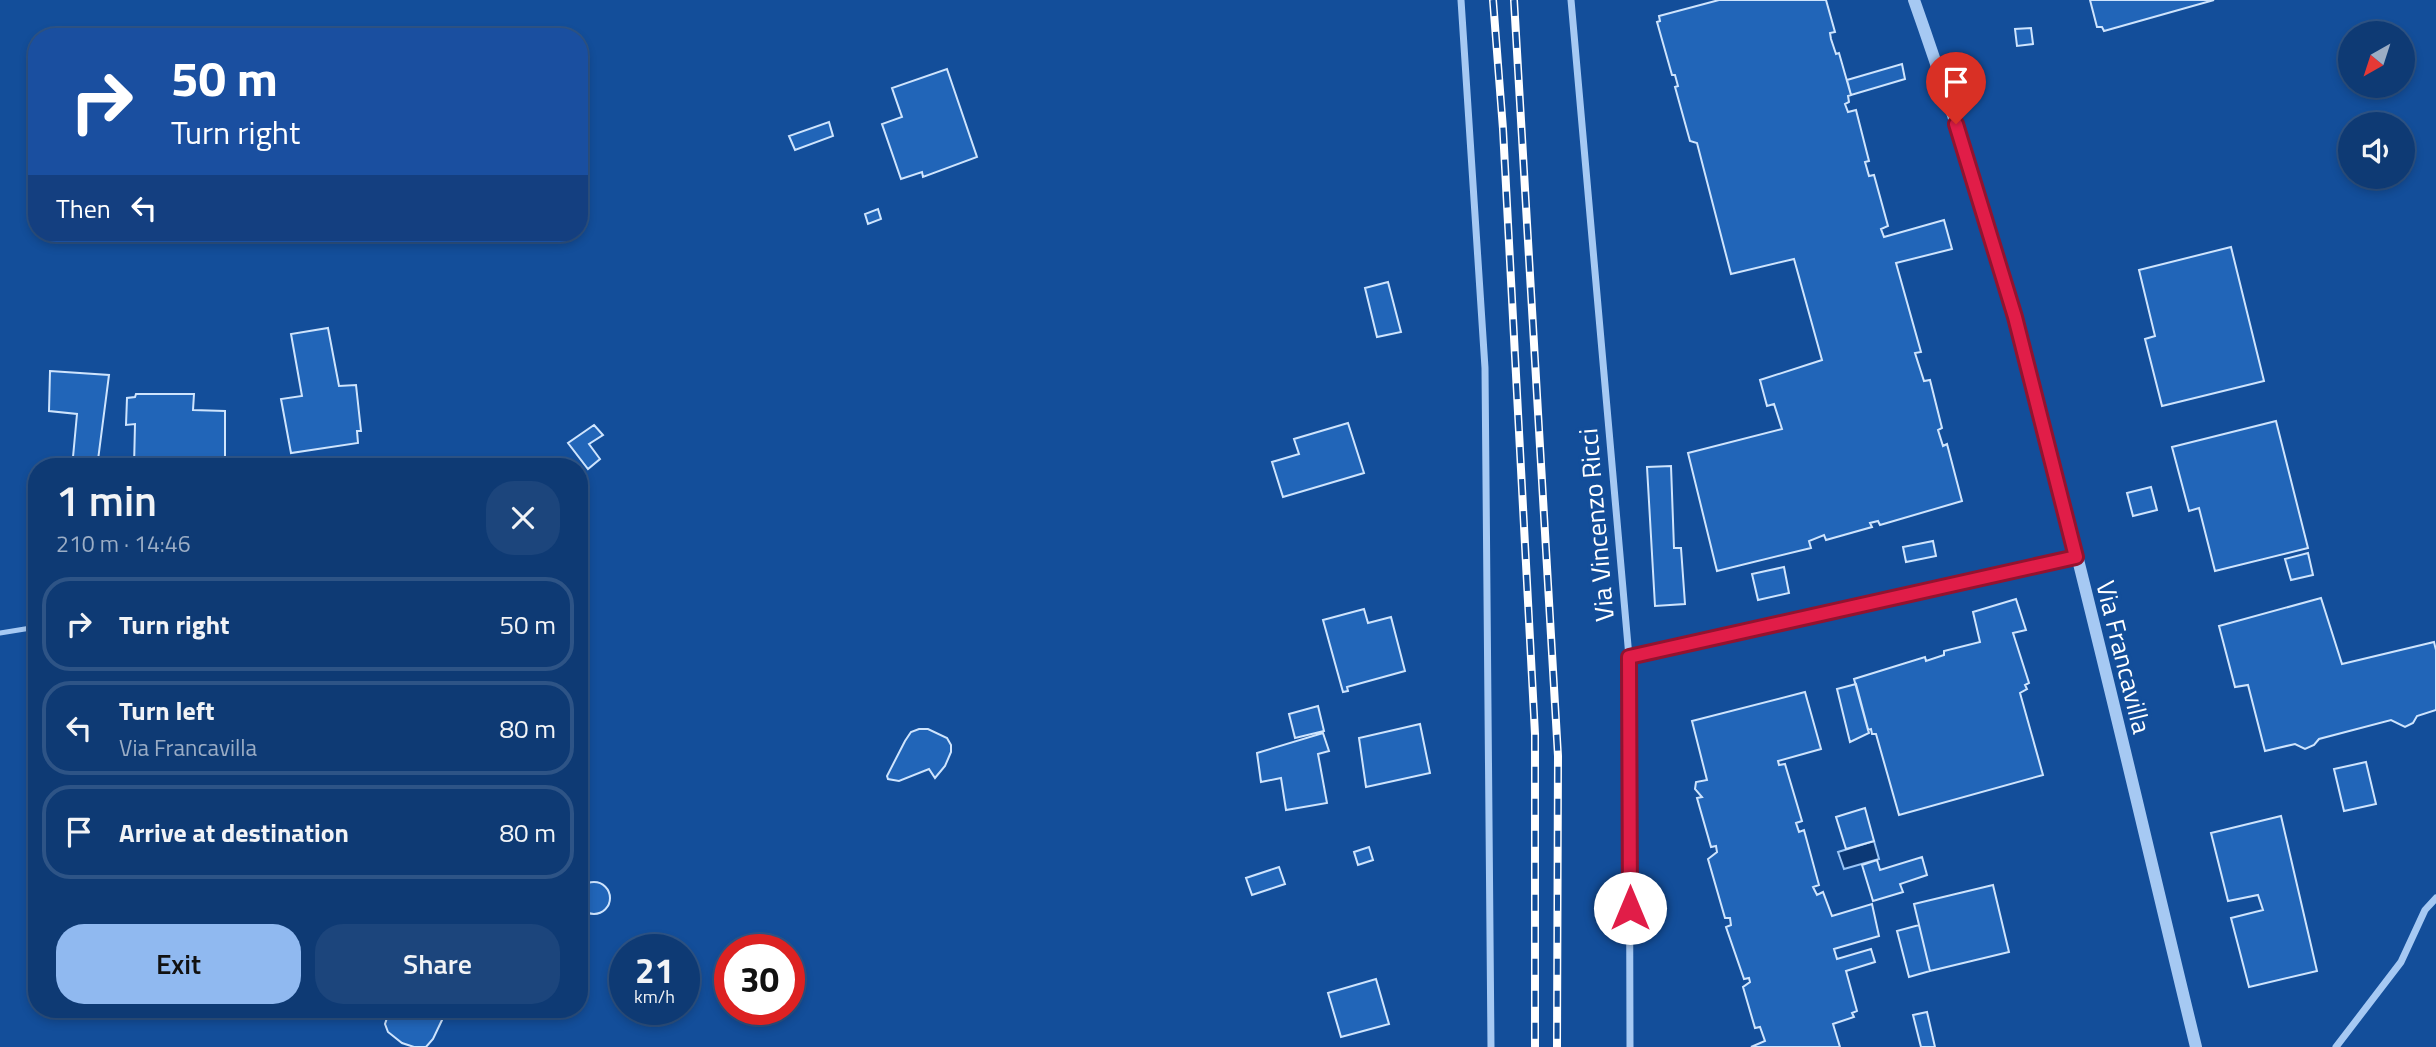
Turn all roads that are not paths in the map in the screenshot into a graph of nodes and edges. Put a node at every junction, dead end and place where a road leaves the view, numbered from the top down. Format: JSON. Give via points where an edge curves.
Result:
{"nodes":[{"id":1,"x":1461,"y":0,"type":"edge"},
{"id":2,"x":1571,"y":0,"type":"edge"},
{"id":3,"x":1913,"y":0,"type":"edge"},
{"id":4,"x":2076,"y":557,"type":"junction"},
{"id":5,"x":28,"y":628,"type":"edge"},
{"id":6,"x":0,"y":633,"type":"edge"},
{"id":7,"x":1629,"y":657,"type":"junction"},
{"id":8,"x":2436,"y":898,"type":"edge"},
{"id":9,"x":2436,"y":904,"type":"edge"},
{"id":10,"x":2425,"y":910,"type":"junction"},
{"id":11,"x":1491,"y":1047,"type":"edge"},
{"id":12,"x":1630,"y":1047,"type":"edge"},
{"id":13,"x":2196,"y":1047,"type":"edge"},
{"id":14,"x":2336,"y":1047,"type":"edge"}],
"edges":[{"from":1,"to":11,"type":"street","via":[[1485,368]]},
{"from":2,"to":7,"type":"street","name":"Via Vincenzo Ricci"},
{"from":3,"to":4,"type":"street","name":"Via Francavilla","via":[[1949,100],[2015,317]]},
{"from":4,"to":7,"type":"street"},
{"from":4,"to":13,"type":"street","name":"Via Francavilla"},
{"from":5,"to":6,"type":"lane"},
{"from":7,"to":12,"type":"street","name":"Via Vincenzo Ricci"},
{"from":8,"to":10,"type":"street"},
{"from":9,"to":10,"type":"street"},
{"from":10,"to":14,"type":"street","via":[[2401,962]]}]}
